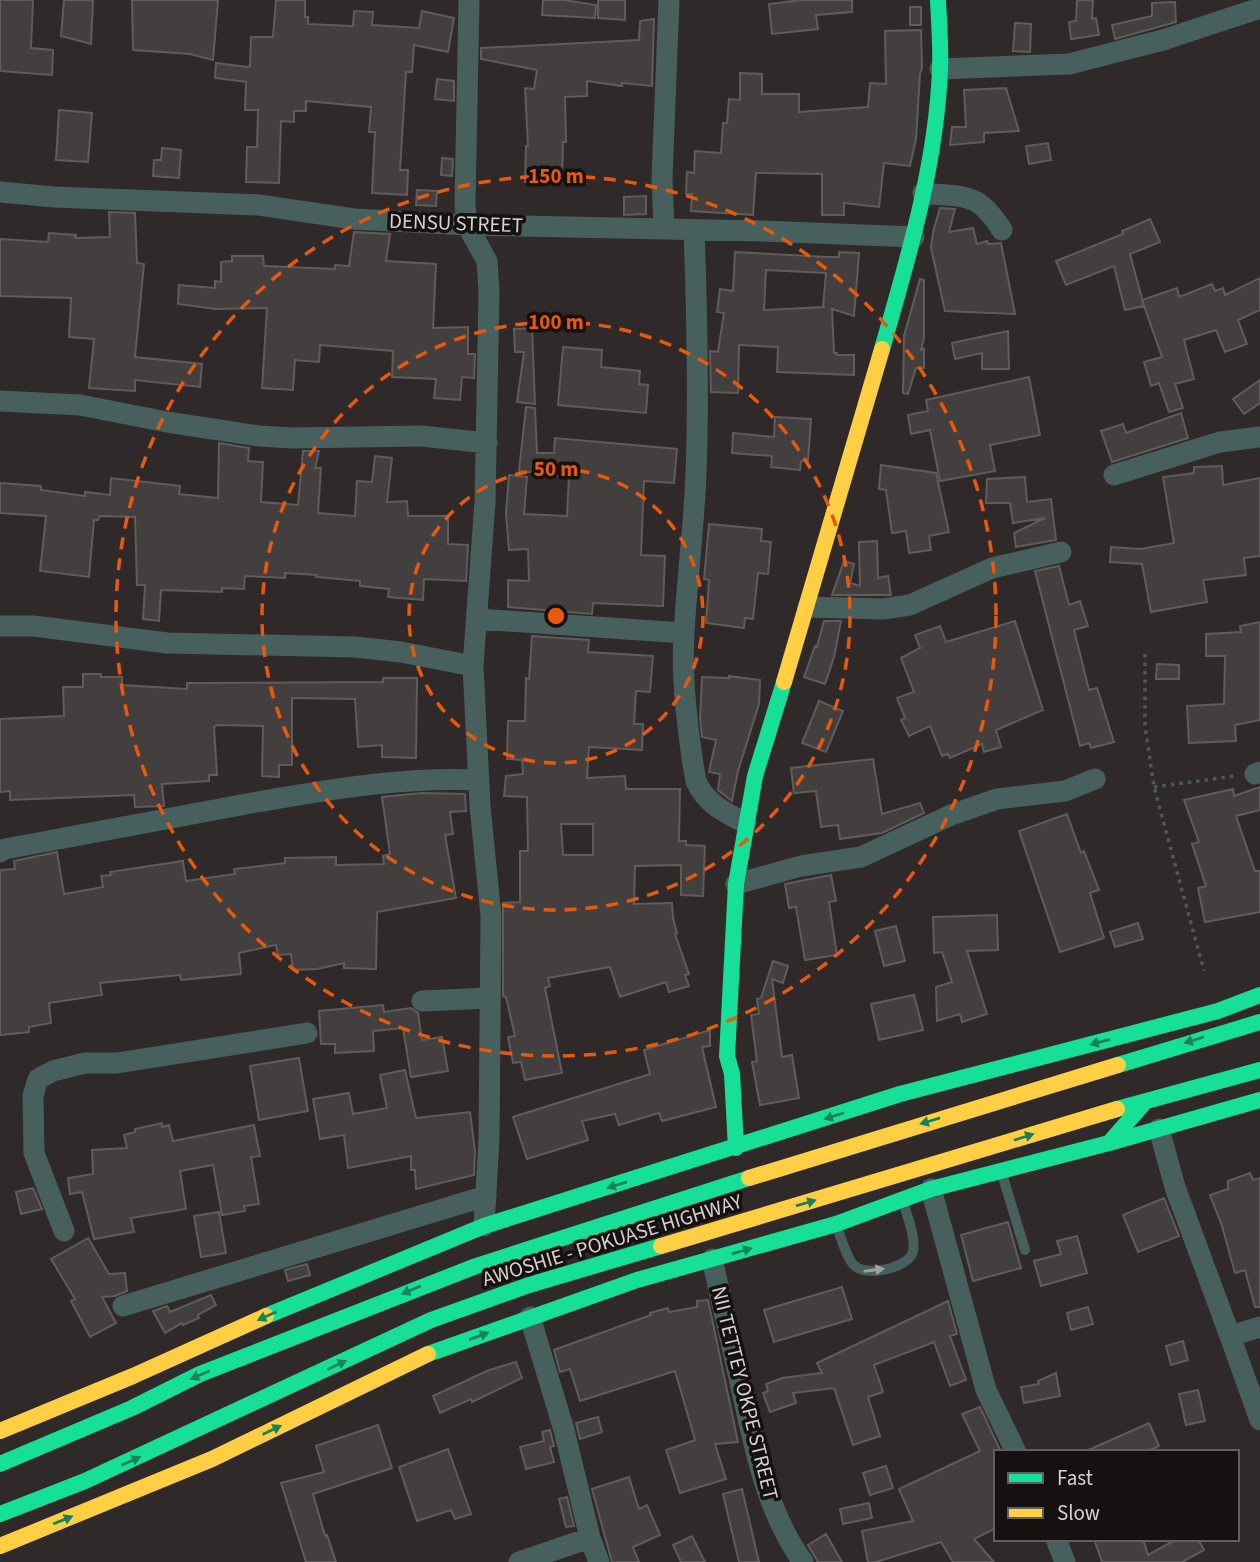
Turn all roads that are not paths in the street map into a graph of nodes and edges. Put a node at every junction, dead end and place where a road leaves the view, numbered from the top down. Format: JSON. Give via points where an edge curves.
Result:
{"nodes":[{"id":1,"x":669,"y":0,"type":"edge"},
{"id":2,"x":938,"y":0,"type":"edge"},
{"id":3,"x":465,"y":1,"type":"edge"},
{"id":4,"x":1260,"y":8,"type":"edge"},
{"id":5,"x":940,"y":69,"type":"junction"},
{"id":6,"x":0,"y":192,"type":"edge"},
{"id":7,"x":923,"y":193,"type":"junction"},
{"id":8,"x":467,"y":225,"type":"junction"},
{"id":9,"x":664,"y":228,"type":"junction"},
{"id":10,"x":694,"y":230,"type":"junction"},
{"id":11,"x":1002,"y":230,"type":"dead end"},
{"id":12,"x":914,"y":237,"type":"junction"},
{"id":13,"x":0,"y":401,"type":"edge"},
{"id":14,"x":1260,"y":437,"type":"edge"},
{"id":15,"x":486,"y":443,"type":"junction"},
{"id":16,"x":1114,"y":475,"type":"dead end"},
{"id":17,"x":1061,"y":552,"type":"dead end"},
{"id":18,"x":808,"y":607,"type":"junction"},
{"id":19,"x":478,"y":619,"type":"junction"},
{"id":20,"x":0,"y":626,"type":"edge"},
{"id":21,"x":684,"y":634,"type":"junction"},
{"id":22,"x":473,"y":666,"type":"junction"},
{"id":23,"x":1095,"y":779,"type":"dead end"},
{"id":24,"x":479,"y":780,"type":"junction"},
{"id":25,"x":746,"y":823,"type":"junction"},
{"id":26,"x":0,"y":852,"type":"edge"},
{"id":27,"x":736,"y":884,"type":"junction"},
{"id":28,"x":1260,"y":996,"type":"edge"},
{"id":29,"x":490,"y":998,"type":"junction"},
{"id":30,"x":422,"y":1001,"type":"dead end"},
{"id":31,"x":1260,"y":1022,"type":"edge"},
{"id":32,"x":307,"y":1033,"type":"dead end"},
{"id":33,"x":1260,"y":1070,"type":"edge"},
{"id":34,"x":1260,"y":1100,"type":"edge"},
{"id":35,"x":1146,"y":1102,"type":"junction"},
{"id":36,"x":1159,"y":1129,"type":"junction"},
{"id":37,"x":1109,"y":1143,"type":"junction"},
{"id":38,"x":736,"y":1148,"type":"junction"},
{"id":39,"x":1001,"y":1172,"type":"junction"},
{"id":40,"x":931,"y":1189,"type":"junction"},
{"id":41,"x":486,"y":1196,"type":"junction"},
{"id":42,"x":903,"y":1200,"type":"junction"},
{"id":43,"x":836,"y":1224,"type":"junction"},
{"id":44,"x":484,"y":1226,"type":"junction"},
{"id":45,"x":64,"y":1231,"type":"dead end"},
{"id":46,"x":1025,"y":1250,"type":"dead end"},
{"id":47,"x":712,"y":1259,"type":"junction"},
{"id":48,"x":123,"y":1306,"type":"dead end"},
{"id":49,"x":530,"y":1317,"type":"junction"},
{"id":50,"x":1260,"y":1327,"type":"edge"},
{"id":51,"x":1230,"y":1336,"type":"junction"},
{"id":52,"x":1260,"y":1420,"type":"edge"},
{"id":53,"x":0,"y":1431,"type":"edge"},
{"id":54,"x":1015,"y":1450,"type":"edge"},
{"id":55,"x":0,"y":1464,"type":"edge"},
{"id":56,"x":0,"y":1514,"type":"edge"},
{"id":57,"x":590,"y":1538,"type":"junction"},
{"id":58,"x":1057,"y":1541,"type":"edge"},
{"id":59,"x":0,"y":1546,"type":"edge"},
{"id":60,"x":519,"y":1562,"type":"edge"},
{"id":61,"x":599,"y":1562,"type":"edge"},
{"id":62,"x":803,"y":1562,"type":"edge"},
{"id":63,"x":1065,"y":1562,"type":"edge"}],
"edges":[{"from":1,"to":9,"type":"street"},
{"from":2,"to":5,"type":"street"},
{"from":3,"to":8,"type":"street"},
{"from":4,"to":5,"type":"street","via":[[1069,64]]},
{"from":5,"to":7,"type":"street"},
{"from":6,"to":8,"type":"street","name":"DENSU STREET","via":[[259,205],[354,219]]},
{"from":7,"to":11,"type":"street","via":[[981,203]]},
{"from":7,"to":12,"type":"street"},
{"from":8,"to":9,"type":"street","name":"DENSU STREET"},
{"from":8,"to":15,"type":"street","via":[[487,261]]},
{"from":9,"to":10,"type":"street","name":"DENSU STREET"},
{"from":10,"to":12,"type":"street","name":"DENSU STREET"},
{"from":10,"to":21,"type":"street","via":[[696,475]]},
{"from":12,"to":18,"type":"street"},
{"from":13,"to":15,"type":"street","via":[[80,405],[259,436],[422,436]]},
{"from":14,"to":16,"type":"street","via":[[1220,442]]},
{"from":15,"to":19,"type":"street"},
{"from":17,"to":18,"type":"street","via":[[992,568],[910,605]]},
{"from":18,"to":25,"type":"street","via":[[755,776]]},
{"from":19,"to":21,"type":"street"},
{"from":19,"to":22,"type":"street"},
{"from":20,"to":22,"type":"street","via":[[167,643],[355,647]]},
{"from":21,"to":25,"type":"street","via":[[696,781],[713,804]]},
{"from":22,"to":24,"type":"street"},
{"from":23,"to":27,"type":"street","via":[[1065,791],[997,799],[860,857],[802,866]]},
{"from":24,"to":26,"type":"street","via":[[408,779],[348,787]]},
{"from":24,"to":29,"type":"street","via":[[491,916]]},
{"from":25,"to":27,"type":"street"},
{"from":27,"to":38,"type":"street","via":[[727,1056]]},
{"from":28,"to":38,"type":"street","one_way":true,"via":[[901,1094]]},
{"from":29,"to":30,"type":"street"},
{"from":29,"to":41,"type":"street"},
{"from":31,"to":55,"type":"street","name":"AWOSHIE - POKUASE HIGHWAY","one_way":true,"via":[[811,1158],[476,1266],[200,1374]]},
{"from":32,"to":45,"type":"street","via":[[117,1063],[85,1063],[38,1079],[33,1097],[34,1153]]},
{"from":33,"to":35,"type":"street","name":"AWOSHIE - POKUASE HIGHWAY"},
{"from":34,"to":36,"type":"street"},
{"from":35,"to":37,"type":"street"},
{"from":56,"to":35,"type":"street","name":"AWOSHIE - POKUASE HIGHWAY","one_way":true,"via":[[98,1476],[431,1320],[519,1289]]},
{"from":36,"to":37,"type":"street"},
{"from":36,"to":51,"type":"street","via":[[1175,1187]]},
{"from":37,"to":39,"type":"street"},
{"from":38,"to":44,"type":"street","one_way":true},
{"from":39,"to":40,"type":"street"},
{"from":39,"to":46,"type":"lane"},
{"from":40,"to":42,"type":"street"},
{"from":40,"to":54,"type":"street","via":[[986,1390]]},
{"from":41,"to":44,"type":"street"},
{"from":41,"to":48,"type":"street"},
{"from":42,"to":43,"type":"street"},
{"from":43,"to":42,"type":"lane","one_way":true,"via":[[852,1263],[862,1272],[905,1262],[914,1247]]},
{"from":47,"to":43,"type":"street","one_way":true},
{"from":44,"to":53,"type":"street","one_way":true},
{"from":47,"to":49,"type":"street"},
{"from":47,"to":62,"type":"street","name":"NII TETTEY OKPE STREET","via":[[769,1499]]},
{"from":49,"to":57,"type":"street"},
{"from":59,"to":49,"type":"street","one_way":true,"via":[[212,1459],[423,1356]]},
{"from":50,"to":51,"type":"street"},
{"from":51,"to":52,"type":"street"},
{"from":57,"to":60,"type":"street"},
{"from":57,"to":61,"type":"street"},
{"from":58,"to":63,"type":"street"}]}
